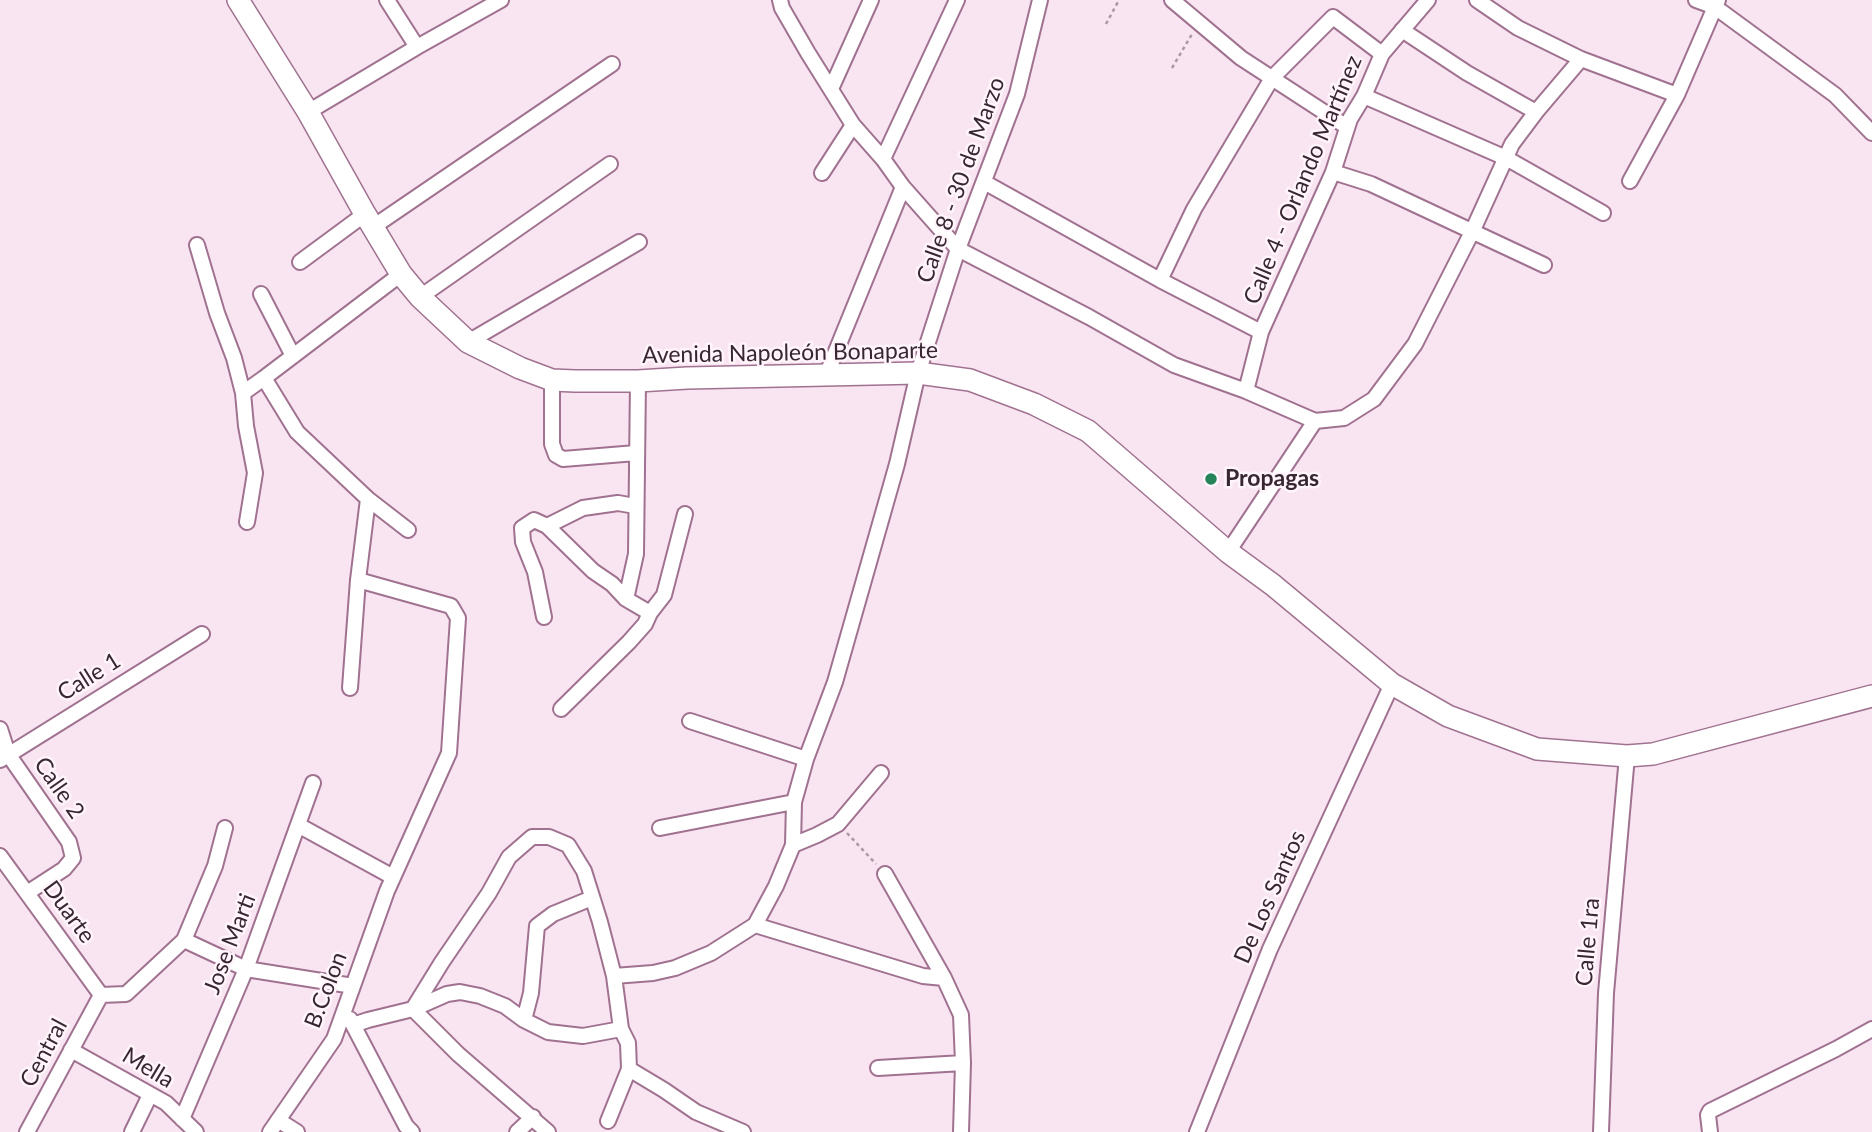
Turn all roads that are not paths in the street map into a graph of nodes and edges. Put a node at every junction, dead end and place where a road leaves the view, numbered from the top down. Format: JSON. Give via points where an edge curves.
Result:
{"nodes":[{"id":1,"x":237,"y":0,"type":"edge"},
{"id":2,"x":387,"y":0,"type":"edge"},
{"id":3,"x":501,"y":0,"type":"edge"},
{"id":4,"x":871,"y":0,"type":"edge"},
{"id":5,"x":957,"y":0,"type":"edge"},
{"id":6,"x":1040,"y":0,"type":"edge"},
{"id":7,"x":1172,"y":0,"type":"edge"},
{"id":8,"x":1428,"y":0,"type":"edge"},
{"id":9,"x":1477,"y":0,"type":"edge"},
{"id":10,"x":1696,"y":0,"type":"edge"},
{"id":11,"x":783,"y":3,"type":"edge"},
{"id":12,"x":1717,"y":3,"type":"edge"},
{"id":13,"x":1402,"y":30,"type":"junction"},
{"id":14,"x":417,"y":47,"type":"junction"},
{"id":15,"x":1382,"y":54,"type":"junction"},
{"id":16,"x":1581,"y":59,"type":"junction"},
{"id":17,"x":612,"y":64,"type":"dead end"},
{"id":18,"x":1272,"y":78,"type":"junction"},
{"id":19,"x":831,"y":89,"type":"junction"},
{"id":20,"x":1677,"y":95,"type":"junction"},
{"id":21,"x":1364,"y":96,"type":"junction"},
{"id":22,"x":308,"y":112,"type":"junction"},
{"id":23,"x":1536,"y":112,"type":"junction"},
{"id":24,"x":853,"y":125,"type":"junction"},
{"id":25,"x":1347,"y":127,"type":"junction"},
{"id":26,"x":1872,"y":133,"type":"edge"},
{"id":27,"x":1506,"y":158,"type":"junction"},
{"id":28,"x":883,"y":159,"type":"junction"},
{"id":29,"x":610,"y":164,"type":"dead end"},
{"id":30,"x":1333,"y":172,"type":"junction"},
{"id":31,"x":822,"y":173,"type":"dead end"},
{"id":32,"x":1630,"y":180,"type":"dead end"},
{"id":33,"x":984,"y":181,"type":"junction"},
{"id":34,"x":903,"y":187,"type":"junction"},
{"id":35,"x":1602,"y":213,"type":"dead end"},
{"id":36,"x":369,"y":221,"type":"junction"},
{"id":37,"x":1472,"y":232,"type":"junction"},
{"id":38,"x":639,"y":242,"type":"dead end"},
{"id":39,"x":197,"y":245,"type":"dead end"},
{"id":40,"x":958,"y":249,"type":"junction"},
{"id":41,"x":300,"y":262,"type":"dead end"},
{"id":42,"x":1544,"y":265,"type":"dead end"},
{"id":43,"x":401,"y":274,"type":"junction"},
{"id":44,"x":1160,"y":280,"type":"junction"},
{"id":45,"x":261,"y":294,"type":"dead end"},
{"id":46,"x":419,"y":297,"type":"junction"},
{"id":47,"x":1261,"y":332,"type":"junction"},
{"id":48,"x":468,"y":342,"type":"junction"},
{"id":49,"x":293,"y":356,"type":"junction"},
{"id":50,"x":918,"y":373,"type":"junction"},
{"id":51,"x":826,"y":376,"type":"junction"},
{"id":52,"x":264,"y":378,"type":"junction"},
{"id":53,"x":552,"y":380,"type":"junction"},
{"id":54,"x":638,"y":381,"type":"junction"},
{"id":55,"x":1245,"y":391,"type":"junction"},
{"id":56,"x":243,"y":393,"type":"junction"},
{"id":57,"x":1315,"y":421,"type":"junction"},
{"id":58,"x":636,"y":453,"type":"junction"},
{"id":59,"x":368,"y":499,"type":"junction"},
{"id":60,"x":635,"y":506,"type":"junction"},
{"id":61,"x":685,"y":514,"type":"dead end"},
{"id":62,"x":247,"y":522,"type":"dead end"},
{"id":63,"x":547,"y":526,"type":"junction"},
{"id":64,"x":408,"y":530,"type":"dead end"},
{"id":65,"x":1227,"y":552,"type":"junction"},
{"id":66,"x":358,"y":580,"type":"junction"},
{"id":67,"x":626,"y":599,"type":"junction"},
{"id":68,"x":650,"y":613,"type":"junction"},
{"id":69,"x":544,"y":617,"type":"dead end"},
{"id":70,"x":202,"y":634,"type":"dead end"},
{"id":71,"x":1392,"y":684,"type":"junction"},
{"id":72,"x":350,"y":688,"type":"dead end"},
{"id":73,"x":1872,"y":696,"type":"edge"},
{"id":74,"x":561,"y":709,"type":"dead end"},
{"id":75,"x":690,"y":721,"type":"dead end"},
{"id":76,"x":0,"y":729,"type":"edge"},
{"id":77,"x":1627,"y":756,"type":"junction"},
{"id":78,"x":4,"y":757,"type":"edge"},
{"id":79,"x":806,"y":758,"type":"junction"},
{"id":80,"x":881,"y":773,"type":"dead end"},
{"id":81,"x":313,"y":783,"type":"dead end"},
{"id":82,"x":793,"y":802,"type":"junction"},
{"id":83,"x":298,"y":825,"type":"junction"},
{"id":84,"x":225,"y":828,"type":"dead end"},
{"id":85,"x":660,"y":828,"type":"dead end"},
{"id":86,"x":793,"y":845,"type":"junction"},
{"id":87,"x":0,"y":856,"type":"edge"},
{"id":88,"x":885,"y":874,"type":"road end"},
{"id":89,"x":393,"y":877,"type":"junction"},
{"id":90,"x":27,"y":893,"type":"junction"},
{"id":91,"x":592,"y":898,"type":"junction"},
{"id":92,"x":755,"y":925,"type":"junction"},
{"id":93,"x":184,"y":940,"type":"junction"},
{"id":94,"x":246,"y":969,"type":"junction"},
{"id":95,"x":614,"y":976,"type":"junction"},
{"id":96,"x":944,"y":978,"type":"junction"},
{"id":97,"x":353,"y":986,"type":"junction"},
{"id":98,"x":101,"y":995,"type":"junction"},
{"id":99,"x":345,"y":1008,"type":"junction"},
{"id":100,"x":413,"y":1009,"type":"junction"},
{"id":101,"x":524,"y":1020,"type":"junction"},
{"id":102,"x":353,"y":1025,"type":"junction"},
{"id":103,"x":621,"y":1028,"type":"junction"},
{"id":104,"x":1872,"y":1029,"type":"edge"},
{"id":105,"x":71,"y":1049,"type":"junction"},
{"id":106,"x":963,"y":1063,"type":"junction"},
{"id":107,"x":878,"y":1068,"type":"dead end"},
{"id":108,"x":629,"y":1069,"type":"junction"},
{"id":109,"x":150,"y":1095,"type":"junction"},
{"id":110,"x":533,"y":1117,"type":"junction"},
{"id":111,"x":182,"y":1119,"type":"junction"},
{"id":112,"x":608,"y":1121,"type":"dead end"},
{"id":113,"x":274,"y":1126,"type":"edge"},
{"id":114,"x":27,"y":1132,"type":"edge"},
{"id":115,"x":132,"y":1132,"type":"edge"},
{"id":116,"x":196,"y":1132,"type":"edge"},
{"id":117,"x":297,"y":1132,"type":"edge"},
{"id":118,"x":412,"y":1132,"type":"edge"},
{"id":119,"x":517,"y":1132,"type":"edge"},
{"id":120,"x":548,"y":1132,"type":"edge"},
{"id":121,"x":743,"y":1132,"type":"edge"},
{"id":122,"x":961,"y":1132,"type":"edge"},
{"id":123,"x":1197,"y":1132,"type":"edge"},
{"id":124,"x":1601,"y":1132,"type":"edge"},
{"id":125,"x":1710,"y":1132,"type":"edge"}],
"edges":[{"from":1,"to":22,"type":"main road","name":"Avenida Napoleón Bonaparte"},
{"from":2,"to":14,"type":"street"},
{"from":3,"to":14,"type":"street"},
{"from":4,"to":19,"type":"street"},
{"from":5,"to":28,"type":"street"},
{"from":6,"to":33,"type":"street","name":"Calle 8 - 30 de Marzo","via":[[1017,94]]},
{"from":7,"to":18,"type":"street"},
{"from":8,"to":13,"type":"street","name":"Calle 4 - Orlando Martínez"},
{"from":9,"to":16,"type":"street","via":[[1518,29]]},
{"from":10,"to":12,"type":"street"},
{"from":11,"to":19,"type":"street"},
{"from":12,"to":20,"type":"street"},
{"from":12,"to":26,"type":"street","via":[[1835,95]]},
{"from":13,"to":15,"type":"street","name":"Calle 4 - Orlando Martínez"},
{"from":13,"to":23,"type":"street"},
{"from":14,"to":22,"type":"street"},
{"from":15,"to":18,"type":"street","via":[[1333,17]]},
{"from":15,"to":21,"type":"street","name":"Calle 4 - Orlando Martínez"},
{"from":16,"to":20,"type":"street"},
{"from":16,"to":23,"type":"street"},
{"from":17,"to":36,"type":"street"},
{"from":18,"to":25,"type":"street"},
{"from":18,"to":44,"type":"street","via":[[1194,209]]},
{"from":19,"to":24,"type":"street"},
{"from":20,"to":32,"type":"street"},
{"from":21,"to":25,"type":"street","name":"Calle 4 - Orlando Martínez"},
{"from":21,"to":27,"type":"street"},
{"from":22,"to":36,"type":"main road","name":"Avenida Napoleón Bonaparte"},
{"from":23,"to":27,"type":"street"},
{"from":24,"to":28,"type":"street"},
{"from":24,"to":31,"type":"street"},
{"from":25,"to":30,"type":"street","name":"Calle 4 - Orlando Martínez"},
{"from":27,"to":35,"type":"street"},
{"from":27,"to":37,"type":"street"},
{"from":28,"to":34,"type":"street"},
{"from":29,"to":46,"type":"street"},
{"from":30,"to":37,"type":"street","via":[[1371,184]]},
{"from":30,"to":47,"type":"street","name":"Calle 4 - Orlando Martínez"},
{"from":33,"to":40,"type":"street","name":"Calle 8 - 30 de Marzo"},
{"from":33,"to":44,"type":"street"},
{"from":34,"to":40,"type":"street"},
{"from":34,"to":51,"type":"street"},
{"from":36,"to":41,"type":"street"},
{"from":36,"to":43,"type":"main road","name":"Avenida Napoleón Bonaparte"},
{"from":37,"to":42,"type":"street"},
{"from":37,"to":57,"type":"street","via":[[1415,344],[1374,399],[1344,418]]},
{"from":38,"to":48,"type":"street"},
{"from":39,"to":56,"type":"street"},
{"from":40,"to":50,"type":"street","name":"Calle 8 - 30 de Marzo"},
{"from":40,"to":55,"type":"street","via":[[1174,365]]},
{"from":43,"to":46,"type":"main road","name":"Avenida Napoleón Bonaparte"},
{"from":43,"to":49,"type":"street"},
{"from":44,"to":47,"type":"street"},
{"from":45,"to":49,"type":"street"},
{"from":46,"to":48,"type":"main road","name":"Avenida Napoleón Bonaparte"},
{"from":47,"to":55,"type":"street","name":"Calle 4 - Orlando Martínez"},
{"from":48,"to":53,"type":"main road","name":"Avenida Napoleón Bonaparte"},
{"from":49,"to":52,"type":"street"},
{"from":50,"to":51,"type":"main road","name":"Avenida Napoleón Bonaparte"},
{"from":50,"to":65,"type":"main road","name":"Avenida Napoleón Bonaparte","via":[[970,380],[1088,431]]},
{"from":50,"to":79,"type":"street","name":"Calle 8 - 30 de Marzo","via":[[835,682]]},
{"from":51,"to":54,"type":"main road","name":"Avenida Napoleón Bonaparte"},
{"from":52,"to":56,"type":"street"},
{"from":52,"to":59,"type":"street","via":[[297,432]]},
{"from":53,"to":54,"type":"main road","name":"Avenida Napoleón Bonaparte"},
{"from":53,"to":58,"type":"street","via":[[556,455],[563,459]]},
{"from":54,"to":58,"type":"street"},
{"from":55,"to":57,"type":"street"},
{"from":56,"to":62,"type":"street","via":[[256,474]]},
{"from":57,"to":65,"type":"street"},
{"from":58,"to":60,"type":"street"},
{"from":59,"to":64,"type":"street"},
{"from":59,"to":66,"type":"street"},
{"from":60,"to":63,"type":"street","via":[[618,503],[583,508]]},
{"from":60,"to":67,"type":"street","via":[[636,554]]},
{"from":61,"to":68,"type":"street","via":[[664,595]]},
{"from":63,"to":67,"type":"street"},
{"from":63,"to":69,"type":"street","via":[[534,520],[523,528]]},
{"from":65,"to":71,"type":"main road","name":"Avenida Napoleón Bonaparte"},
{"from":66,"to":72,"type":"street"},
{"from":66,"to":89,"type":"street","name":"B.Colon","via":[[451,606],[458,618],[449,753]]},
{"from":67,"to":68,"type":"street"},
{"from":68,"to":74,"type":"street","via":[[629,642]]},
{"from":70,"to":78,"type":"street","name":"Calle 1"},
{"from":71,"to":77,"type":"main road","name":"Avenida Napoleón Bonaparte","via":[[1448,716],[1536,749]]},
{"from":71,"to":123,"type":"street","name":"De Los Santos","via":[[1270,949]]},
{"from":73,"to":77,"type":"main road","name":"Avenida Napoleón Bonaparte","via":[[1653,754]]},
{"from":75,"to":79,"type":"street"},
{"from":76,"to":78,"type":"street","name":"Calle 2"},
{"from":77,"to":124,"type":"street","name":"Calle 1ra","via":[[1606,993]]},
{"from":78,"to":90,"type":"street","name":"Calle 2","via":[[69,842],[73,858]]},
{"from":79,"to":82,"type":"street","name":"Calle 8 - 30 de Marzo"},
{"from":80,"to":86,"type":"street","via":[[838,824]]},
{"from":81,"to":83,"type":"street","name":"Jose Marti"},
{"from":82,"to":85,"type":"street"},
{"from":82,"to":86,"type":"street","name":"Calle 8 - 30 de Marzo"},
{"from":83,"to":89,"type":"street"},
{"from":83,"to":94,"type":"street","name":"Jose Marti"},
{"from":84,"to":93,"type":"street","via":[[215,866]]},
{"from":86,"to":92,"type":"street"},
{"from":87,"to":90,"type":"street","name":"Duarte"},
{"from":88,"to":96,"type":"street"},
{"from":89,"to":97,"type":"street","name":"B.Colon"},
{"from":90,"to":98,"type":"street","name":"Duarte"},
{"from":91,"to":95,"type":"street"},
{"from":91,"to":100,"type":"street","via":[[584,871],[568,845],[549,837],[531,837],[509,857]]},
{"from":91,"to":101,"type":"street","via":[[537,926]]},
{"from":92,"to":95,"type":"street","via":[[711,953],[675,968]]},
{"from":92,"to":96,"type":"street","via":[[923,976]]},
{"from":93,"to":94,"type":"street"},
{"from":93,"to":98,"type":"street","via":[[126,994]]},
{"from":94,"to":97,"type":"street"},
{"from":94,"to":111,"type":"street","name":"Jose Marti"},
{"from":95,"to":103,"type":"street"},
{"from":96,"to":106,"type":"street","via":[[961,1015]]},
{"from":97,"to":99,"type":"street","name":"B.Colon"},
{"from":98,"to":105,"type":"street","name":"Central"},
{"from":99,"to":102,"type":"street"},
{"from":99,"to":113,"type":"street","name":"B.Colon","via":[[334,1039]]},
{"from":100,"to":101,"type":"street","via":[[460,992],[505,1006]]},
{"from":100,"to":102,"type":"street"},
{"from":100,"to":110,"type":"street"},
{"from":101,"to":103,"type":"street","via":[[548,1032],[583,1036]]},
{"from":102,"to":118,"type":"street"},
{"from":103,"to":108,"type":"street","via":[[628,1043]]},
{"from":104,"to":125,"type":"street","via":[[1710,1111]]},
{"from":105,"to":109,"type":"street","name":"Mella"},
{"from":105,"to":114,"type":"street","name":"Central"},
{"from":106,"to":107,"type":"street"},
{"from":106,"to":122,"type":"street"},
{"from":108,"to":112,"type":"street"},
{"from":108,"to":121,"type":"street","via":[[696,1112]]},
{"from":109,"to":111,"type":"street","name":"Mella"},
{"from":109,"to":115,"type":"street"},
{"from":110,"to":119,"type":"street"},
{"from":110,"to":120,"type":"street"},
{"from":111,"to":116,"type":"street","name":"Mella"},
{"from":113,"to":117,"type":"street"}]}
